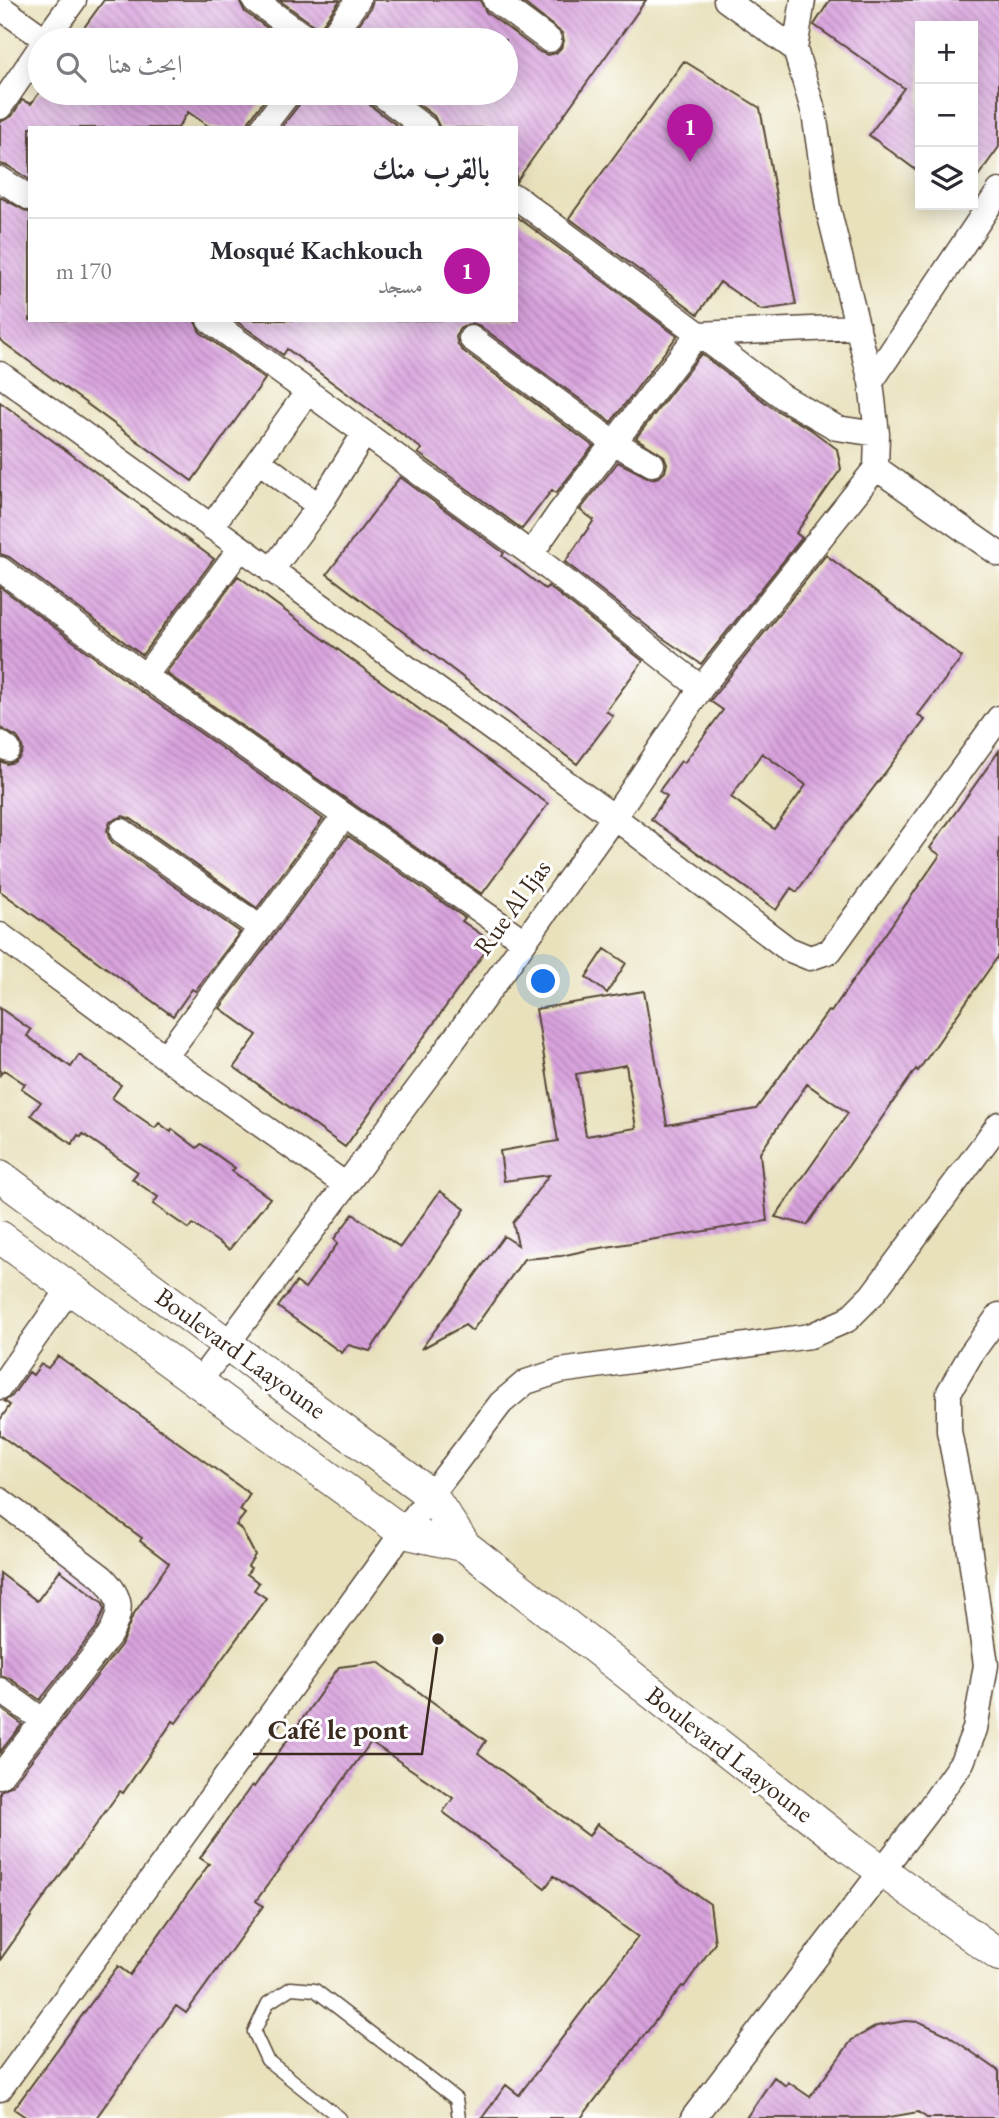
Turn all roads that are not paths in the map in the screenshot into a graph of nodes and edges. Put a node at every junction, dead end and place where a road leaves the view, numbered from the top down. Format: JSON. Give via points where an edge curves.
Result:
{"nodes":[{"id":1,"x":74,"y":0,"type":"edge"},
{"id":2,"x":254,"y":0,"type":"edge"},
{"id":3,"x":358,"y":0,"type":"edge"},
{"id":4,"x":495,"y":0,"type":"edge"},
{"id":5,"x":726,"y":0,"type":"edge"},
{"id":6,"x":803,"y":0,"type":"edge"},
{"id":7,"x":0,"y":7,"type":"edge"},
{"id":8,"x":29,"y":28,"type":"edge"},
{"id":9,"x":54,"y":28,"type":"edge"},
{"id":10,"x":292,"y":28,"type":"edge"},
{"id":11,"x":338,"y":28,"type":"edge"},
{"id":12,"x":549,"y":40,"type":"dead end"},
{"id":13,"x":795,"y":49,"type":"junction"},
{"id":14,"x":28,"y":66,"type":"edge"},
{"id":15,"x":280,"y":105,"type":"edge"},
{"id":16,"x":395,"y":105,"type":"edge"},
{"id":17,"x":0,"y":107,"type":"edge"},
{"id":18,"x":264,"y":126,"type":"edge"},
{"id":19,"x":422,"y":126,"type":"edge"},
{"id":20,"x":0,"y":179,"type":"edge"},
{"id":21,"x":999,"y":191,"type":"edge"},
{"id":22,"x":28,"y":197,"type":"edge"},
{"id":23,"x":518,"y":199,"type":"edge"},
{"id":24,"x":212,"y":322,"type":"edge"},
{"id":25,"x":858,"y":327,"type":"junction"},
{"id":26,"x":698,"y":334,"type":"junction"},
{"id":27,"x":471,"y":338,"type":"dead end"},
{"id":28,"x":0,"y":374,"type":"edge"},
{"id":29,"x":871,"y":382,"type":"junction"},
{"id":30,"x":308,"y":391,"type":"junction"},
{"id":31,"x":364,"y":434,"type":"junction"},
{"id":32,"x":877,"y":434,"type":"junction"},
{"id":33,"x":613,"y":442,"type":"junction"},
{"id":34,"x":259,"y":461,"type":"junction"},
{"id":35,"x":653,"y":464,"type":"dead end"},
{"id":36,"x":876,"y":468,"type":"junction"},
{"id":37,"x":319,"y":506,"type":"junction"},
{"id":38,"x":211,"y":527,"type":"junction"},
{"id":39,"x":240,"y":548,"type":"junction"},
{"id":40,"x":531,"y":554,"type":"junction"},
{"id":41,"x":999,"y":554,"type":"edge"},
{"id":42,"x":0,"y":569,"type":"edge"},
{"id":43,"x":271,"y":571,"type":"junction"},
{"id":44,"x":145,"y":676,"type":"junction"},
{"id":45,"x":701,"y":688,"type":"junction"},
{"id":46,"x":999,"y":718,"type":"edge"},
{"id":47,"x":344,"y":816,"type":"junction"},
{"id":48,"x":614,"y":817,"type":"junction"},
{"id":49,"x":122,"y":831,"type":"dead end"},
{"id":50,"x":259,"y":927,"type":"junction"},
{"id":51,"x":0,"y":934,"type":"edge"},
{"id":52,"x":524,"y":941,"type":"junction"},
{"id":53,"x":165,"y":1057,"type":"junction"},
{"id":54,"x":999,"y":1124,"type":"edge"},
{"id":55,"x":0,"y":1176,"type":"edge"},
{"id":56,"x":346,"y":1185,"type":"junction"},
{"id":57,"x":0,"y":1237,"type":"edge"},
{"id":58,"x":70,"y":1288,"type":"junction"},
{"id":59,"x":999,"y":1315,"type":"edge"},
{"id":60,"x":228,"y":1343,"type":"junction"},
{"id":61,"x":198,"y":1383,"type":"junction"},
{"id":62,"x":0,"y":1387,"type":"edge"},
{"id":63,"x":431,"y":1494,"type":"junction"},
{"id":64,"x":0,"y":1500,"type":"edge"},
{"id":65,"x":403,"y":1532,"type":"junction"},
{"id":66,"x":465,"y":1546,"type":"junction"},
{"id":67,"x":0,"y":1690,"type":"edge"},
{"id":68,"x":44,"y":1721,"type":"junction"},
{"id":69,"x":0,"y":1776,"type":"edge"},
{"id":70,"x":883,"y":1872,"type":"junction"},
{"id":71,"x":999,"y":1955,"type":"edge"},
{"id":72,"x":0,"y":2089,"type":"edge"},
{"id":73,"x":336,"y":2117,"type":"edge"},
{"id":74,"x":459,"y":2118,"type":"edge"},
{"id":75,"x":693,"y":2118,"type":"edge"}],
"edges":[{"from":1,"to":9,"type":"street"},
{"from":2,"to":10,"type":"street"},
{"from":3,"to":11,"type":"street"},
{"from":4,"to":12,"type":"street"},
{"from":5,"to":13,"type":"street"},
{"from":6,"to":13,"type":"street"},
{"from":7,"to":8,"type":"street"},
{"from":13,"to":25,"type":"street","via":[[814,113],[828,208]]},
{"from":14,"to":17,"type":"street"},
{"from":15,"to":18,"type":"street"},
{"from":16,"to":19,"type":"street"},
{"from":20,"to":22,"type":"street"},
{"from":21,"to":29,"type":"street"},
{"from":23,"to":26,"type":"street"},
{"from":24,"to":30,"type":"street"},
{"from":25,"to":26,"type":"street"},
{"from":25,"to":29,"type":"street"},
{"from":26,"to":32,"type":"street","via":[[809,413],[836,428]]},
{"from":26,"to":33,"type":"street"},
{"from":27,"to":33,"type":"street"},
{"from":28,"to":38,"type":"street"},
{"from":29,"to":32,"type":"street"},
{"from":30,"to":31,"type":"street"},
{"from":30,"to":34,"type":"street"},
{"from":31,"to":37,"type":"street"},
{"from":31,"to":40,"type":"street"},
{"from":32,"to":36,"type":"street"},
{"from":33,"to":35,"type":"street"},
{"from":33,"to":40,"type":"street"},
{"from":34,"to":37,"type":"street"},
{"from":34,"to":38,"type":"street"},
{"from":36,"to":41,"type":"street"},
{"from":36,"to":45,"type":"street","name":"Rue Al Ijas"},
{"from":37,"to":43,"type":"street"},
{"from":38,"to":39,"type":"street"},
{"from":39,"to":43,"type":"street"},
{"from":39,"to":44,"type":"street"},
{"from":40,"to":45,"type":"street"},
{"from":42,"to":44,"type":"street"},
{"from":43,"to":48,"type":"street"},
{"from":44,"to":47,"type":"street"},
{"from":45,"to":48,"type":"street","name":"Rue Al Ijas"},
{"from":46,"to":48,"type":"street","via":[[830,951],[810,958],[789,949]]},
{"from":47,"to":50,"type":"street"},
{"from":47,"to":52,"type":"street"},
{"from":48,"to":52,"type":"street","name":"Rue Al Ijas"},
{"from":49,"to":50,"type":"street"},
{"from":50,"to":53,"type":"street"},
{"from":51,"to":53,"type":"street"},
{"from":52,"to":56,"type":"street","name":"Rue Al Ijas"},
{"from":53,"to":56,"type":"street"},
{"from":54,"to":63,"type":"street","via":[[872,1295],[846,1320],[810,1336],[560,1371],[526,1382],[501,1403]]},
{"from":55,"to":60,"type":"street","name":"Boulevard Laayoune"},
{"from":56,"to":60,"type":"street","name":"Rue Al Ijas"},
{"from":57,"to":58,"type":"street","name":"Boulevard Laayoune"},
{"from":58,"to":61,"type":"street","name":"Boulevard Laayoune"},
{"from":58,"to":62,"type":"street"},
{"from":59,"to":70,"type":"street","via":[[949,1392],[949,1431],[986,1665],[975,1729],[962,1762]]},
{"from":60,"to":61,"type":"street","name":"Rue Al Ijas"},
{"from":60,"to":63,"type":"street","name":"Boulevard Laayoune"},
{"from":61,"to":65,"type":"street","name":"Boulevard Laayoune"},
{"from":63,"to":65,"type":"street"},
{"from":63,"to":66,"type":"street","name":"Boulevard Laayoune"},
{"from":64,"to":68,"type":"street","via":[[102,1577],[120,1605],[109,1636]]},
{"from":65,"to":66,"type":"street","name":"Boulevard Laayoune"},
{"from":65,"to":72,"type":"street"},
{"from":66,"to":70,"type":"street","name":"Boulevard Laayoune"},
{"from":67,"to":68,"type":"street"},
{"from":68,"to":69,"type":"street"},
{"from":70,"to":71,"type":"street","name":"Boulevard Laayoune"},
{"from":70,"to":75,"type":"street"},
{"from":73,"to":74,"type":"lane","via":[[267,2060],[254,2032],[268,2003],[291,1988],[315,1990],[456,2099]]}]}
